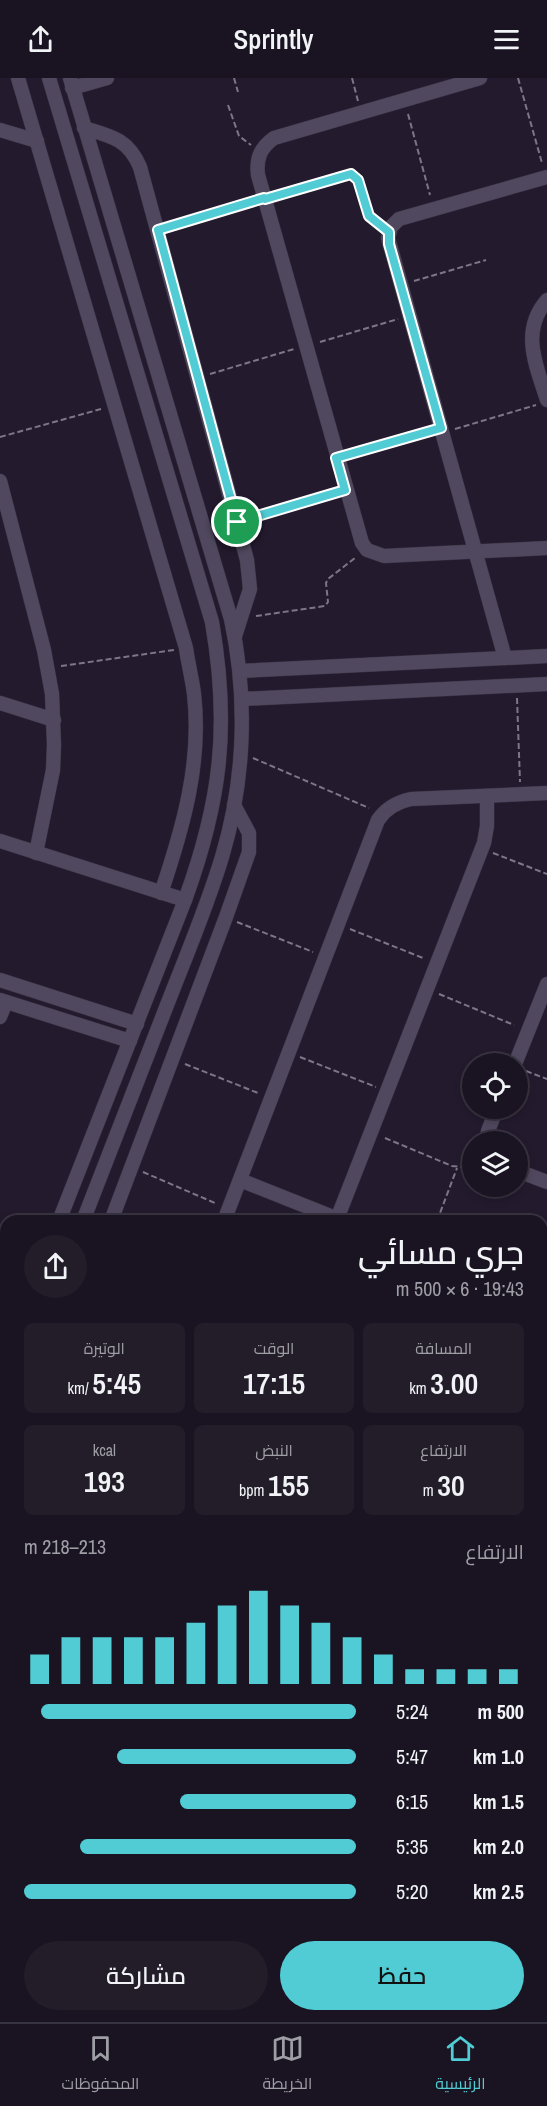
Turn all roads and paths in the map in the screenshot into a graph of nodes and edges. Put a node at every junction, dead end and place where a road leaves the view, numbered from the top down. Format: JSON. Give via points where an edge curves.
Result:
{"nodes":[{"id":1,"x":18,"y":78,"type":"edge"},
{"id":2,"x":49,"y":78,"type":"edge"},
{"id":3,"x":107,"y":78,"type":"edge"},
{"id":4,"x":234,"y":78,"type":"edge"},
{"id":5,"x":352,"y":78,"type":"edge"},
{"id":6,"x":480,"y":78,"type":"edge"},
{"id":7,"x":518,"y":78,"type":"edge"},
{"id":8,"x":71,"y":83,"type":"edge"},
{"id":9,"x":238,"y":92,"type":"dead end"},
{"id":10,"x":404,"y":100,"type":"junction"},
{"id":11,"x":228,"y":105,"type":"dead end"},
{"id":12,"x":361,"y":112,"type":"junction"},
{"id":13,"x":84,"y":128,"type":"junction"},
{"id":14,"x":0,"y":130,"type":"edge"},
{"id":15,"x":37,"y":141,"type":"junction"},
{"id":16,"x":262,"y":150,"type":"junction"},
{"id":17,"x":546,"y":177,"type":"edge"},
{"id":18,"x":265,"y":198,"type":"junction"},
{"id":19,"x":434,"y":209,"type":"junction"},
{"id":20,"x":158,"y":230,"type":"junction"},
{"id":21,"x":389,"y":232,"type":"junction"},
{"id":22,"x":486,"y":260,"type":"dead end"},
{"id":23,"x":401,"y":285,"type":"junction"},
{"id":24,"x":547,"y":300,"type":"edge"},
{"id":25,"x":542,"y":402,"type":"edge"},
{"id":26,"x":115,"y":405,"type":"junction"},
{"id":27,"x":441,"y":430,"type":"junction"},
{"id":28,"x":0,"y":437,"type":"edge"},
{"id":29,"x":336,"y":458,"type":"junction"},
{"id":30,"x":0,"y":481,"type":"edge"},
{"id":31,"x":345,"y":490,"type":"junction"},
{"id":32,"x":237,"y":522,"type":"junction"},
{"id":33,"x":547,"y":548,"type":"edge"},
{"id":34,"x":368,"y":550,"type":"junction"},
{"id":35,"x":475,"y":552,"type":"junction"},
{"id":36,"x":242,"y":618,"type":"junction"},
{"id":37,"x":235,"y":636,"type":"junction"},
{"id":38,"x":186,"y":648,"type":"junction"},
{"id":39,"x":547,"y":656,"type":"edge"},
{"id":40,"x":505,"y":658,"type":"junction"},
{"id":41,"x":48,"y":668,"type":"junction"},
{"id":42,"x":240,"y":671,"type":"junction"},
{"id":43,"x":547,"y":684,"type":"edge"},
{"id":44,"x":517,"y":686,"type":"junction"},
{"id":45,"x":242,"y":699,"type":"junction"},
{"id":46,"x":0,"y":703,"type":"edge"},
{"id":47,"x":54,"y":720,"type":"junction"},
{"id":48,"x":240,"y":753,"type":"junction"},
{"id":49,"x":547,"y":793,"type":"edge"},
{"id":50,"x":520,"y":795,"type":"junction"},
{"id":51,"x":487,"y":796,"type":"junction"},
{"id":52,"x":234,"y":805,"type":"junction"},
{"id":53,"x":382,"y":814,"type":"junction"},
{"id":54,"x":0,"y":841,"type":"edge"},
{"id":55,"x":482,"y":849,"type":"junction"},
{"id":56,"x":36,"y":853,"type":"junction"},
{"id":57,"x":547,"y":874,"type":"edge"},
{"id":58,"x":161,"y":893,"type":"junction"},
{"id":59,"x":185,"y":900,"type":"junction"},
{"id":60,"x":226,"y":917,"type":"junction"},
{"id":61,"x":338,"y":924,"type":"junction"},
{"id":62,"x":326,"y":957,"type":"junction"},
{"id":63,"x":162,"y":958,"type":"junction"},
{"id":64,"x":437,"y":963,"type":"junction"},
{"id":65,"x":182,"y":965,"type":"junction"},
{"id":66,"x":0,"y":980,"type":"edge"},
{"id":67,"x":547,"y":984,"type":"edge"},
{"id":68,"x":427,"y":989,"type":"junction"},
{"id":69,"x":3,"y":1001,"type":"edge"},
{"id":70,"x":0,"y":1017,"type":"edge"},
{"id":71,"x":137,"y":1024,"type":"junction"},
{"id":72,"x":528,"y":1031,"type":"junction"},
{"id":73,"x":130,"y":1041,"type":"junction"},
{"id":74,"x":289,"y":1052,"type":"junction"},
{"id":75,"x":519,"y":1053,"type":"edge"},
{"id":76,"x":171,"y":1059,"type":"junction"},
{"id":77,"x":528,"y":1072,"type":"edge"},
{"id":78,"x":547,"y":1079,"type":"edge"},
{"id":79,"x":387,"y":1092,"type":"junction"},
{"id":80,"x":271,"y":1098,"type":"junction"},
{"id":81,"x":371,"y":1132,"type":"junction"},
{"id":82,"x":462,"y":1165,"type":"edge"},
{"id":83,"x":131,"y":1167,"type":"junction"},
{"id":84,"x":457,"y":1167,"type":"junction"},
{"id":85,"x":528,"y":1175,"type":"edge"},
{"id":86,"x":240,"y":1180,"type":"junction"},
{"id":87,"x":547,"y":1182,"type":"edge"},
{"id":88,"x":61,"y":1215,"type":"edge"},
{"id":89,"x":85,"y":1215,"type":"edge"},
{"id":90,"x":113,"y":1215,"type":"edge"},
{"id":91,"x":226,"y":1215,"type":"edge"},
{"id":92,"x":328,"y":1215,"type":"edge"},
{"id":93,"x":342,"y":1215,"type":"edge"},
{"id":94,"x":439,"y":1215,"type":"edge"}],
"edges":[{"from":1,"to":15,"type":"street"},
{"from":2,"to":59,"type":"street","via":[[216,643],[222,721],[220,759],[208,828]]},
{"from":3,"to":8,"type":"street"},
{"from":4,"to":9,"type":"path"},
{"from":5,"to":12,"type":"path"},
{"from":6,"to":10,"type":"street"},
{"from":7,"to":17,"type":"path"},
{"from":8,"to":13,"type":"street"},
{"from":10,"to":12,"type":"street"},
{"from":10,"to":19,"type":"path"},
{"from":11,"to":16,"type":"path","via":[[239,136]]},
{"from":12,"to":16,"type":"street","via":[[282,135]]},
{"from":13,"to":20,"type":"street","via":[[121,141],[136,157]]},
{"from":13,"to":37,"type":"street"},
{"from":14,"to":15,"type":"street"},
{"from":15,"to":26,"type":"street"},
{"from":16,"to":18,"type":"street","via":[[257,166]]},
{"from":17,"to":19,"type":"street"},
{"from":18,"to":20,"type":"path"},
{"from":18,"to":21,"type":"path","via":[[351,174],[358,180],[369,216]]},
{"from":18,"to":29,"type":"street"},
{"from":19,"to":21,"type":"street","via":[[399,219]]},
{"from":20,"to":32,"type":"street"},
{"from":21,"to":23,"type":"street"},
{"from":22,"to":23,"type":"path"},
{"from":23,"to":27,"type":"street"},
{"from":24,"to":25,"type":"street","via":[[538,311],[531,337]]},
{"from":25,"to":27,"type":"path"},
{"from":26,"to":28,"type":"path"},
{"from":26,"to":38,"type":"street"},
{"from":27,"to":29,"type":"path"},
{"from":27,"to":35,"type":"street"},
{"from":29,"to":31,"type":"street"},
{"from":30,"to":41,"type":"street"},
{"from":31,"to":32,"type":"path"},
{"from":31,"to":34,"type":"street","via":[[358,535]]},
{"from":32,"to":36,"type":"street","via":[[250,574]]},
{"from":33,"to":35,"type":"street"},
{"from":34,"to":35,"type":"street","via":[[384,556]]},
{"from":34,"to":36,"type":"path","via":[[328,579],[325,606]]},
{"from":35,"to":40,"type":"street"},
{"from":36,"to":37,"type":"street"},
{"from":37,"to":42,"type":"street"},
{"from":38,"to":41,"type":"path"},
{"from":38,"to":58,"type":"street","via":[[194,695],[194,754],[188,801]]},
{"from":39,"to":40,"type":"street"},
{"from":40,"to":42,"type":"street"},
{"from":41,"to":47,"type":"street"},
{"from":42,"to":45,"type":"street"},
{"from":43,"to":44,"type":"street"},
{"from":44,"to":45,"type":"street"},
{"from":44,"to":50,"type":"path"},
{"from":45,"to":48,"type":"street"},
{"from":46,"to":47,"type":"street"},
{"from":47,"to":56,"type":"street","via":[[52,770]]},
{"from":48,"to":52,"type":"street"},
{"from":48,"to":53,"type":"path"},
{"from":49,"to":50,"type":"street"},
{"from":50,"to":51,"type":"street"},
{"from":51,"to":53,"type":"street","via":[[404,801]]},
{"from":51,"to":55,"type":"street"},
{"from":52,"to":60,"type":"street","via":[[246,826],[250,846]]},
{"from":52,"to":65,"type":"street","via":[[215,879]]},
{"from":53,"to":61,"type":"street"},
{"from":54,"to":56,"type":"street"},
{"from":55,"to":57,"type":"path"},
{"from":55,"to":64,"type":"street"},
{"from":56,"to":58,"type":"street"},
{"from":58,"to":59,"type":"street"},
{"from":59,"to":63,"type":"street"},
{"from":60,"to":62,"type":"path"},
{"from":60,"to":76,"type":"street"},
{"from":61,"to":62,"type":"street"},
{"from":61,"to":64,"type":"path"},
{"from":62,"to":74,"type":"street"},
{"from":63,"to":65,"type":"street"},
{"from":63,"to":71,"type":"street"},
{"from":64,"to":68,"type":"street"},
{"from":65,"to":89,"type":"street"},
{"from":66,"to":71,"type":"street"},
{"from":67,"to":72,"type":"street"},
{"from":68,"to":72,"type":"path"},
{"from":68,"to":79,"type":"street"},
{"from":69,"to":70,"type":"street"},
{"from":69,"to":73,"type":"street"},
{"from":71,"to":73,"type":"street"},
{"from":72,"to":75,"type":"street"},
{"from":73,"to":88,"type":"street"},
{"from":74,"to":79,"type":"path"},
{"from":74,"to":80,"type":"street"},
{"from":76,"to":80,"type":"path"},
{"from":76,"to":83,"type":"street"},
{"from":77,"to":78,"type":"path"},
{"from":79,"to":81,"type":"street"},
{"from":80,"to":86,"type":"street"},
{"from":81,"to":84,"type":"path"},
{"from":81,"to":93,"type":"street"},
{"from":82,"to":84,"type":"path"},
{"from":83,"to":90,"type":"street"},
{"from":83,"to":91,"type":"path"},
{"from":84,"to":94,"type":"path"},
{"from":85,"to":87,"type":"street"},
{"from":86,"to":91,"type":"street"},
{"from":86,"to":92,"type":"street"}]}
